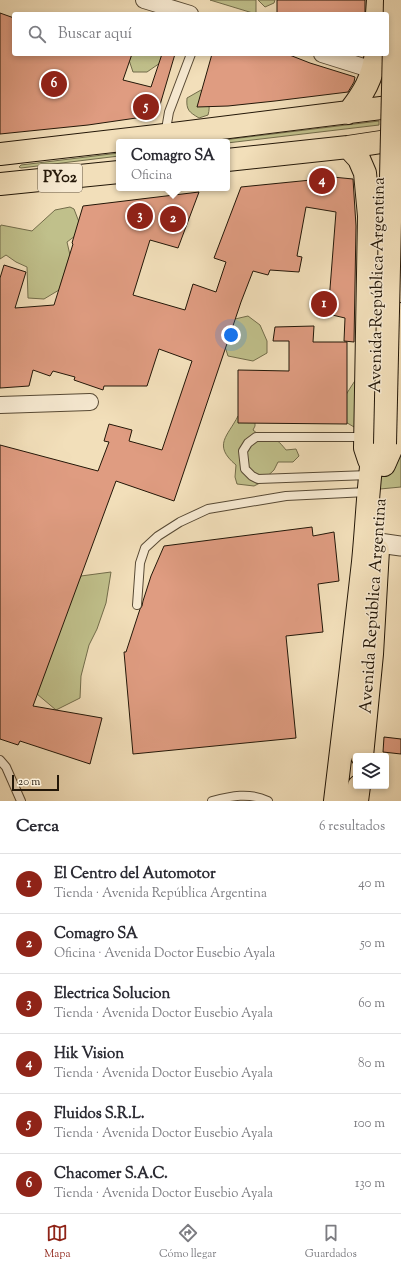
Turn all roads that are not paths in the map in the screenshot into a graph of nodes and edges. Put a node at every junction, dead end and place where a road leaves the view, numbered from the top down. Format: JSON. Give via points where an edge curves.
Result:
{"nodes":[{"id":1,"x":144,"y":0,"type":"edge"},
{"id":2,"x":378,"y":0,"type":"edge"},
{"id":3,"x":384,"y":0,"type":"edge"},
{"id":4,"x":395,"y":0,"type":"edge"},
{"id":5,"x":183,"y":12,"type":"edge"},
{"id":6,"x":377,"y":12,"type":"edge"},
{"id":7,"x":384,"y":12,"type":"edge"},
{"id":8,"x":190,"y":56,"type":"edge"},
{"id":9,"x":344,"y":56,"type":"edge"},
{"id":10,"x":377,"y":59,"type":"edge"},
{"id":11,"x":401,"y":107,"type":"edge"},
{"id":12,"x":348,"y":113,"type":"junction"},
{"id":13,"x":165,"y":135,"type":"junction"},
{"id":14,"x":130,"y":139,"type":"edge"},
{"id":15,"x":401,"y":139,"type":"edge"},
{"id":16,"x":116,"y":141,"type":"edge"},
{"id":17,"x":348,"y":147,"type":"junction"},
{"id":18,"x":0,"y":154,"type":"edge"},
{"id":19,"x":230,"y":160,"type":"edge"},
{"id":20,"x":116,"y":172,"type":"edge"},
{"id":21,"x":0,"y":184,"type":"edge"},
{"id":22,"x":401,"y":314,"type":"edge"},
{"id":23,"x":90,"y":402,"type":"dead end"},
{"id":24,"x":0,"y":405,"type":"edge"},
{"id":25,"x":374,"y":461,"type":"junction"},
{"id":26,"x":379,"y":543,"type":"junction"},
{"id":27,"x":401,"y":546,"type":"edge"},
{"id":28,"x":137,"y":605,"type":"dead end"},
{"id":29,"x":363,"y":653,"type":"junction"},
{"id":30,"x":362,"y":753,"type":"edge"},
{"id":31,"x":0,"y":760,"type":"edge"},
{"id":32,"x":359,"y":789,"type":"edge"},
{"id":33,"x":21,"y":801,"type":"edge"},
{"id":34,"x":212,"y":801,"type":"edge"},
{"id":35,"x":268,"y":801,"type":"edge"},
{"id":36,"x":335,"y":801,"type":"edge"},
{"id":37,"x":357,"y":801,"type":"edge"}],
"edges":[{"from":1,"to":5,"type":"street"},
{"from":2,"to":6,"type":"highway"},
{"from":3,"to":7,"type":"highway"},
{"from":4,"to":25,"type":"highway","name":"Avenida República Argentina","bridge":true},
{"from":8,"to":13,"type":"lane","via":[[169,112]]},
{"from":9,"to":10,"type":"street"},
{"from":10,"to":12,"type":"highway","via":[[364,91]]},
{"from":10,"to":25,"type":"highway","name":"Avenida República Argentina"},
{"from":11,"to":12,"type":"highway","number":"PY02"},
{"from":12,"to":13,"type":"highway","number":"PY02"},
{"from":13,"to":14,"type":"highway","number":"PY02"},
{"from":15,"to":17,"type":"highway"},
{"from":16,"to":18,"type":"highway","number":"PY02"},
{"from":17,"to":19,"type":"highway"},
{"from":17,"to":25,"type":"highway","via":[[359,159],[365,173],[369,216]]},
{"from":20,"to":21,"type":"highway","number":"PY02"},
{"from":22,"to":25,"type":"highway","via":[[395,440]]},
{"from":23,"to":24,"type":"street"},
{"from":25,"to":25,"type":"lane","via":[[256,437],[243,451],[245,469],[258,479]]},
{"from":25,"to":26,"type":"highway","name":"Avenida República Argentina"},
{"from":25,"to":28,"type":"lane","via":[[286,496],[208,509],[180,522],[145,548],[140,563]]},
{"from":25,"to":29,"type":"highway","name":"Avenida República Argentina","via":[[367,523]]},
{"from":26,"to":27,"type":"street"},
{"from":26,"to":29,"type":"highway","name":"Avenida República Argentina"},
{"from":29,"to":30,"type":"highway","name":"Avenida República Argentina"},
{"from":29,"to":36,"type":"highway","name":"Avenida República Argentina"},
{"from":31,"to":33,"type":"lane","via":[[6,767]]},
{"from":32,"to":37,"type":"highway"},
{"from":34,"to":35,"type":"lane","via":[[235,795],[256,796]]}]}
